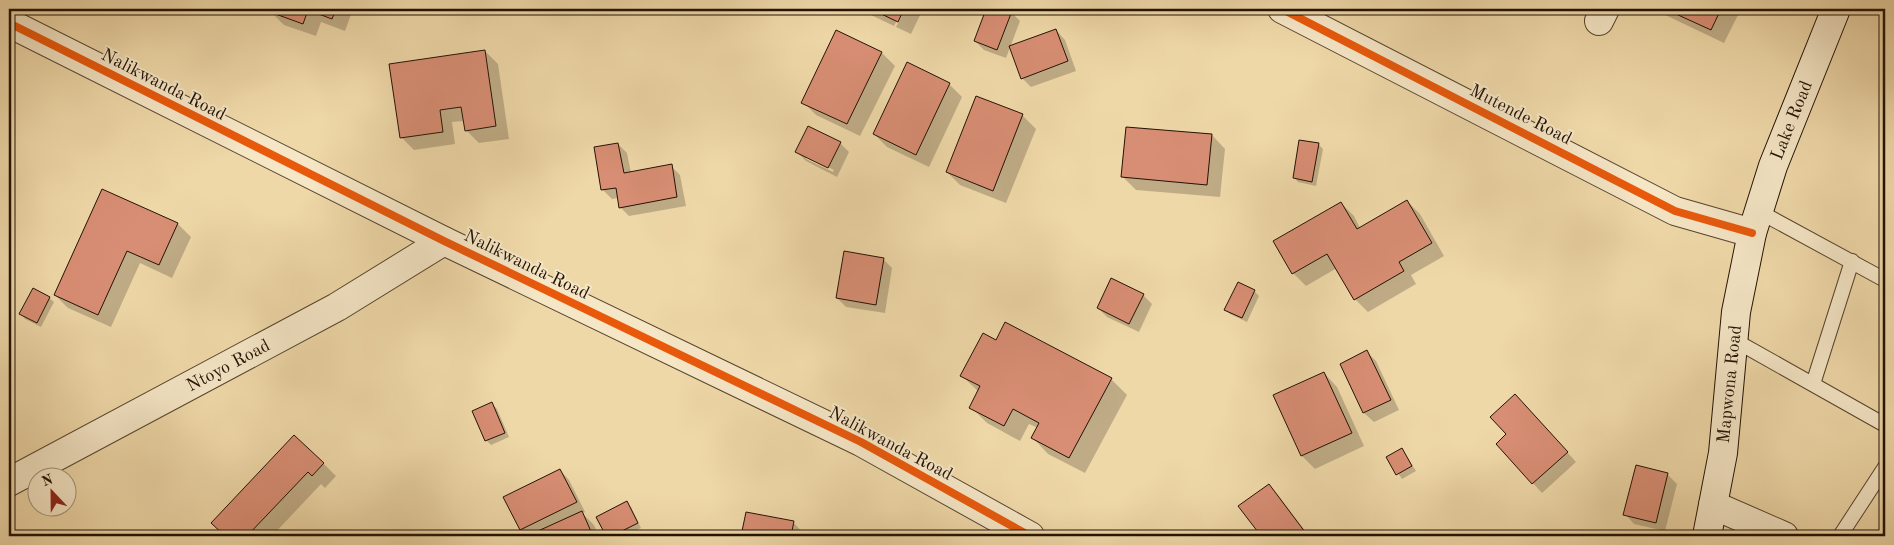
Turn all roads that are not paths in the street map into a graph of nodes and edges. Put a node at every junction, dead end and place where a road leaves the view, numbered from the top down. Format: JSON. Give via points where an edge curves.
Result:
{"nodes":[{"id":1,"x":1282,"y":9,"type":"edge"},
{"id":2,"x":1829,"y":11,"type":"edge"},
{"id":3,"x":9,"y":23,"type":"edge"},
{"id":4,"x":1755,"y":222,"type":"junction"},
{"id":5,"x":444,"y":241,"type":"junction"},
{"id":6,"x":1852,"y":262,"type":"junction"},
{"id":7,"x":1885,"y":280,"type":"edge"},
{"id":8,"x":1734,"y":340,"type":"junction"},
{"id":9,"x":1813,"y":384,"type":"junction"},
{"id":10,"x":1885,"y":425,"type":"edge"},
{"id":11,"x":1885,"y":467,"type":"edge"},
{"id":12,"x":9,"y":482,"type":"edge"},
{"id":13,"x":1713,"y":505,"type":"junction"},
{"id":14,"x":1030,"y":536,"type":"edge"},
{"id":15,"x":1707,"y":536,"type":"edge"},
{"id":16,"x":1784,"y":536,"type":"edge"},
{"id":17,"x":1840,"y":536,"type":"edge"}],
"edges":[{"from":1,"to":4,"type":"street","name":"Mutende Road","via":[[1675,212]]},
{"from":2,"to":4,"type":"street","name":"Lake Road"},
{"from":3,"to":5,"type":"street","name":"Nalikwanda Road"},
{"from":4,"to":6,"type":"lane"},
{"from":4,"to":8,"type":"street","name":"Mapwona Road","via":[[1736,312]]},
{"from":5,"to":12,"type":"street","name":"Ntoyo Road","via":[[338,306]]},
{"from":5,"to":14,"type":"street","name":"Nalikwanda Road","via":[[861,442]]},
{"from":6,"to":7,"type":"lane"},
{"from":6,"to":9,"type":"lane"},
{"from":8,"to":9,"type":"lane"},
{"from":8,"to":13,"type":"street","name":"Mapwona Road","via":[[1723,454]]},
{"from":9,"to":10,"type":"lane"},
{"from":11,"to":17,"type":"lane"},
{"from":13,"to":15,"type":"street","name":"Mapwona Road"},
{"from":13,"to":16,"type":"street"}]}
